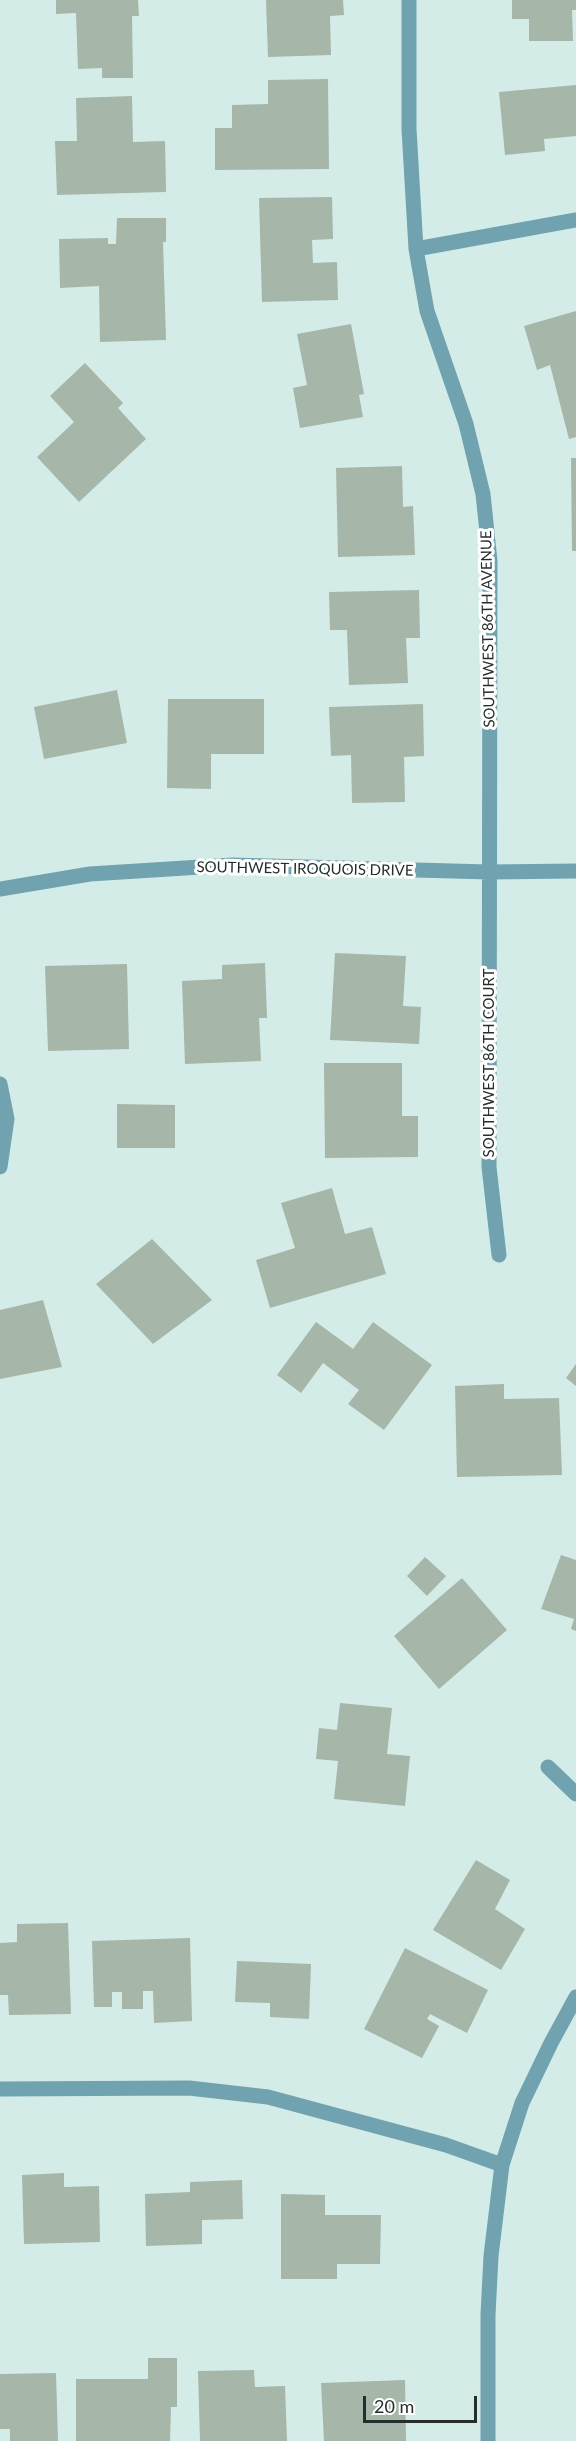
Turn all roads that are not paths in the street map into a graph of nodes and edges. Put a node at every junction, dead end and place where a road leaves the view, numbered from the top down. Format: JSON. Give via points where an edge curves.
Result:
{"nodes":[{"id":1,"x":409,"y":0,"type":"edge"},
{"id":2,"x":576,"y":220,"type":"edge"},
{"id":3,"x":416,"y":249,"type":"junction"},
{"id":4,"x":576,"y":871,"type":"edge"},
{"id":5,"x":489,"y":872,"type":"junction"},
{"id":6,"x":0,"y":889,"type":"edge"},
{"id":7,"x":0,"y":1084,"type":"edge"},
{"id":8,"x":0,"y":1167,"type":"edge"},
{"id":9,"x":499,"y":1255,"type":"dead end"},
{"id":10,"x":548,"y":1767,"type":"dead end"},
{"id":11,"x":576,"y":1794,"type":"edge"},
{"id":12,"x":576,"y":1997,"type":"edge"},
{"id":13,"x":0,"y":2089,"type":"edge"},
{"id":14,"x":502,"y":2165,"type":"junction"},
{"id":15,"x":488,"y":2441,"type":"edge"}],
"edges":[{"from":1,"to":3,"type":"street","name":"SOUTHWEST 86TH AVENUE","via":[[409,129]]},
{"from":2,"to":3,"type":"street"},
{"from":3,"to":5,"type":"street","name":"SOUTHWEST 86TH AVENUE","via":[[427,310],[466,424],[483,494],[490,561]]},
{"from":4,"to":5,"type":"street","name":"SOUTHWEST IROQUOIS DRIVE"},
{"from":5,"to":6,"type":"street","name":"SOUTHWEST IROQUOIS DRIVE","via":[[232,865],[90,874]]},
{"from":5,"to":9,"type":"street","name":"SOUTHWEST 86TH COURT","via":[[489,1167]]},
{"from":7,"to":8,"type":"street","via":[[7,1119]]},
{"from":10,"to":11,"type":"street"},
{"from":12,"to":14,"type":"street","via":[[522,2103]]},
{"from":13,"to":14,"type":"street","via":[[189,2088],[268,2097],[446,2145]]},
{"from":14,"to":15,"type":"street","via":[[488,2315]]}]}
